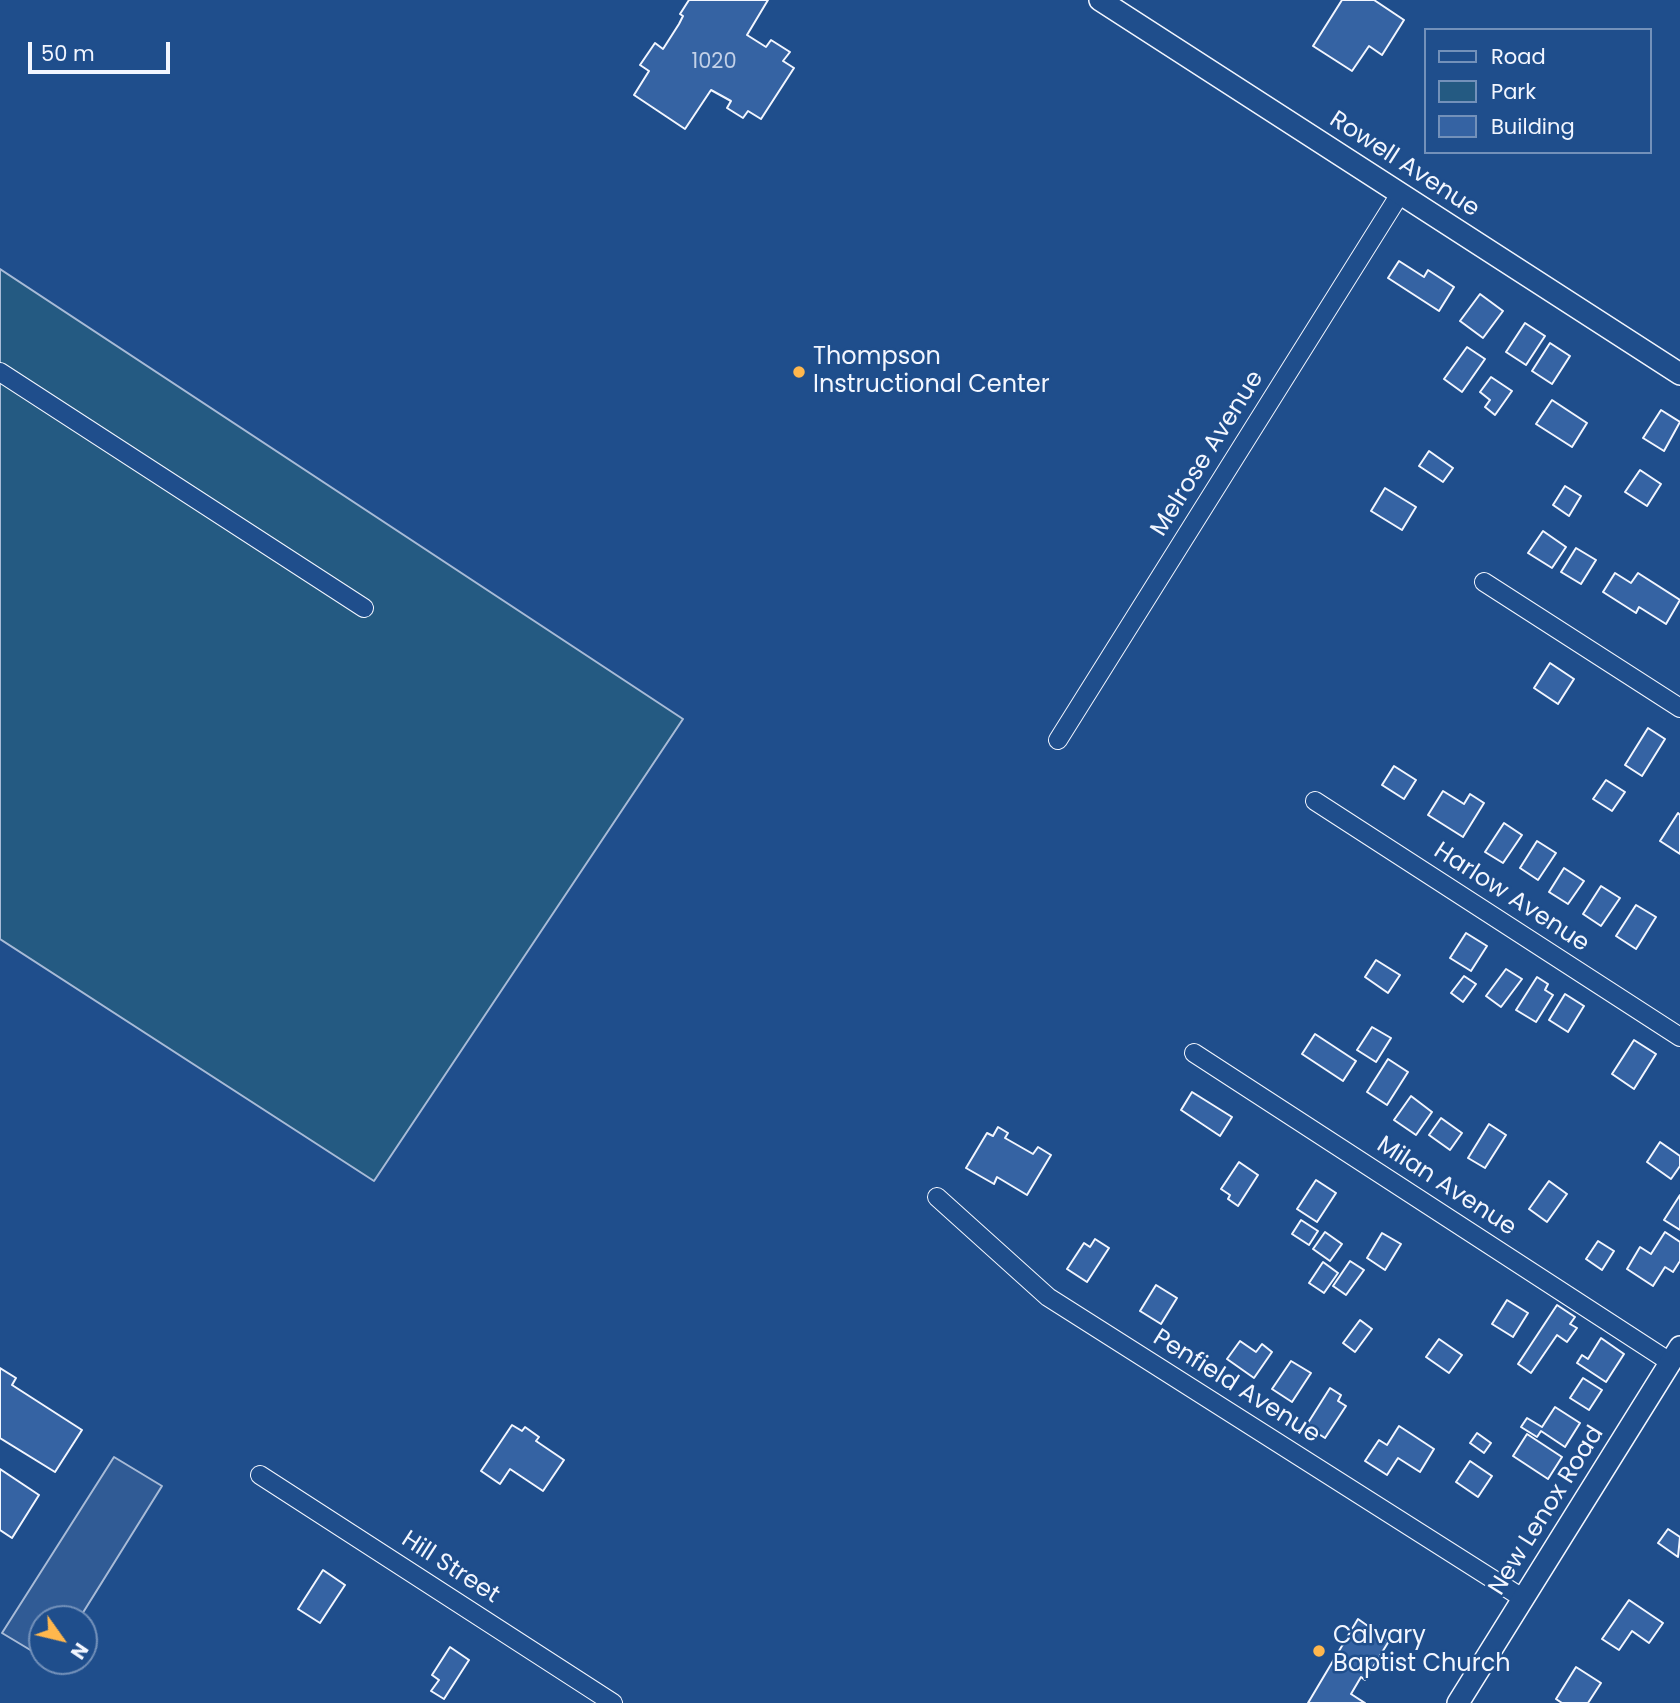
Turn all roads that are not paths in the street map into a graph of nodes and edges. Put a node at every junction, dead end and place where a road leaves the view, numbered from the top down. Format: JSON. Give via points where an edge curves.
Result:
{"nodes":[{"id":1,"x":1100,"y":0,"type":"edge"},
{"id":2,"x":1400,"y":194,"type":"junction"},
{"id":3,"x":0,"y":372,"type":"edge"},
{"id":4,"x":1680,"y":374,"type":"edge"},
{"id":5,"x":1484,"y":582,"type":"dead end"},
{"id":6,"x":364,"y":608,"type":"dead end"},
{"id":7,"x":1680,"y":708,"type":"edge"},
{"id":8,"x":1058,"y":740,"type":"dead end"},
{"id":9,"x":1315,"y":801,"type":"dead end"},
{"id":10,"x":1680,"y":1037,"type":"edge"},
{"id":11,"x":1194,"y":1053,"type":"dead end"},
{"id":12,"x":937,"y":1197,"type":"dead end"},
{"id":13,"x":1675,"y":1354,"type":"edge"},
{"id":14,"x":260,"y":1475,"type":"dead end"},
{"id":15,"x":1524,"y":1599,"type":"junction"},
{"id":16,"x":613,"y":1703,"type":"edge"},
{"id":17,"x":1458,"y":1703,"type":"edge"}],
"edges":[{"from":1,"to":2,"type":"street","name":"Rowell Avenue"},
{"from":2,"to":4,"type":"street","name":"Rowell Avenue"},
{"from":2,"to":8,"type":"street","name":"Melrose Avenue"},
{"from":3,"to":6,"type":"street"},
{"from":5,"to":7,"type":"street"},
{"from":9,"to":10,"type":"street","name":"Harlow Avenue"},
{"from":11,"to":13,"type":"street","name":"Milan Avenue"},
{"from":12,"to":15,"type":"street","name":"Penfield Avenue","via":[[1048,1297]]},
{"from":13,"to":15,"type":"street","name":"New Lenox Road"},
{"from":14,"to":16,"type":"street","name":"Hill Street"},
{"from":15,"to":17,"type":"street","name":"New Lenox Road"}]}
